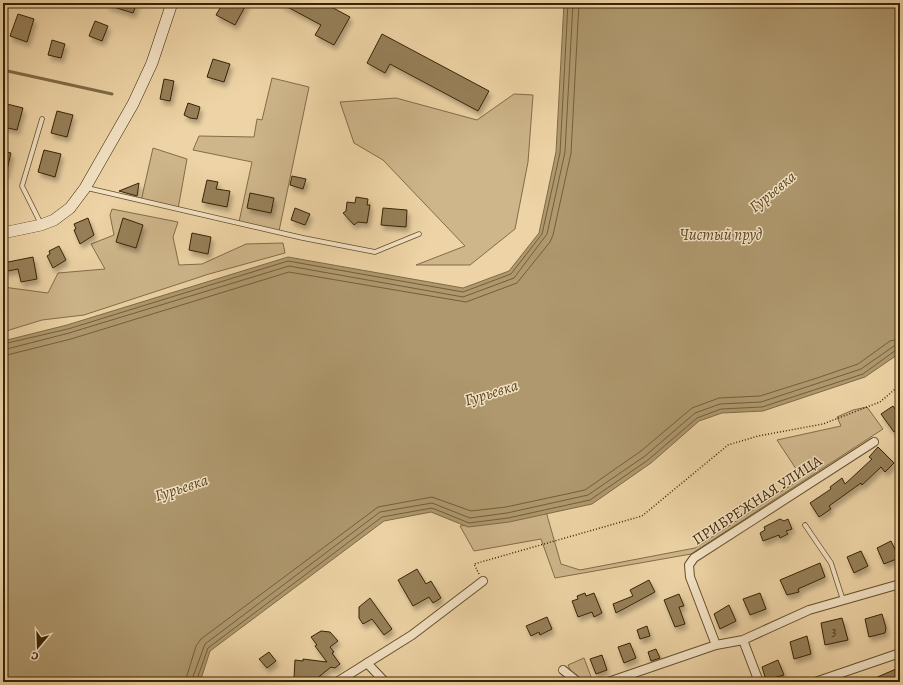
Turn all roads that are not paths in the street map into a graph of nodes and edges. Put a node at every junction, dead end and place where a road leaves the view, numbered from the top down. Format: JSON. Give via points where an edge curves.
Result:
{"nodes":[{"id":1,"x":51,"y":3,"type":"edge"},
{"id":2,"x":67,"y":3,"type":"edge"},
{"id":3,"x":172,"y":3,"type":"edge"},
{"id":4,"x":42,"y":119,"type":"dead end"},
{"id":5,"x":85,"y":188,"type":"junction"},
{"id":6,"x":41,"y":225,"type":"junction"},
{"id":7,"x":3,"y":233,"type":"edge"},
{"id":8,"x":419,"y":234,"type":"dead end"},
{"id":9,"x":874,"y":442,"type":"dead end"},
{"id":10,"x":805,"y":525,"type":"dead end"},
{"id":11,"x":483,"y":581,"type":"road end"},
{"id":12,"x":900,"y":584,"type":"edge"},
{"id":13,"x":843,"y":600,"type":"junction"},
{"id":14,"x":743,"y":640,"type":"junction"},
{"id":15,"x":716,"y":645,"type":"junction"},
{"id":16,"x":900,"y":653,"type":"edge"},
{"id":17,"x":367,"y":663,"type":"junction"},
{"id":18,"x":563,"y":670,"type":"dead end"},
{"id":19,"x":337,"y":682,"type":"edge"},
{"id":20,"x":385,"y":682,"type":"edge"},
{"id":21,"x":578,"y":682,"type":"edge"},
{"id":22,"x":608,"y":682,"type":"edge"},
{"id":23,"x":759,"y":682,"type":"edge"},
{"id":24,"x":815,"y":682,"type":"edge"}],
"edges":[{"from":1,"to":2,"type":"lane"},
{"from":3,"to":5,"type":"main road","via":[[152,63],[133,104]]},
{"from":4,"to":6,"type":"lane","via":[[22,186]]},
{"from":5,"to":6,"type":"main road","via":[[70,208],[54,220]]},
{"from":5,"to":8,"type":"lane","via":[[302,238],[375,252]]},
{"from":6,"to":7,"type":"main road"},
{"from":9,"to":15,"type":"street","name":"ПРИБРЕЖНАЯ УЛИЦА","via":[[694,558],[689,565],[690,577]]},
{"from":10,"to":13,"type":"lane","via":[[831,563]]},
{"from":11,"to":17,"type":"street","via":[[412,635]]},
{"from":12,"to":13,"type":"street"},
{"from":13,"to":14,"type":"street","via":[[809,610]]},
{"from":14,"to":15,"type":"street"},
{"from":14,"to":23,"type":"street"},
{"from":15,"to":22,"type":"street"},
{"from":16,"to":24,"type":"street"},
{"from":17,"to":19,"type":"street"},
{"from":17,"to":20,"type":"street"},
{"from":18,"to":21,"type":"street"}]}
